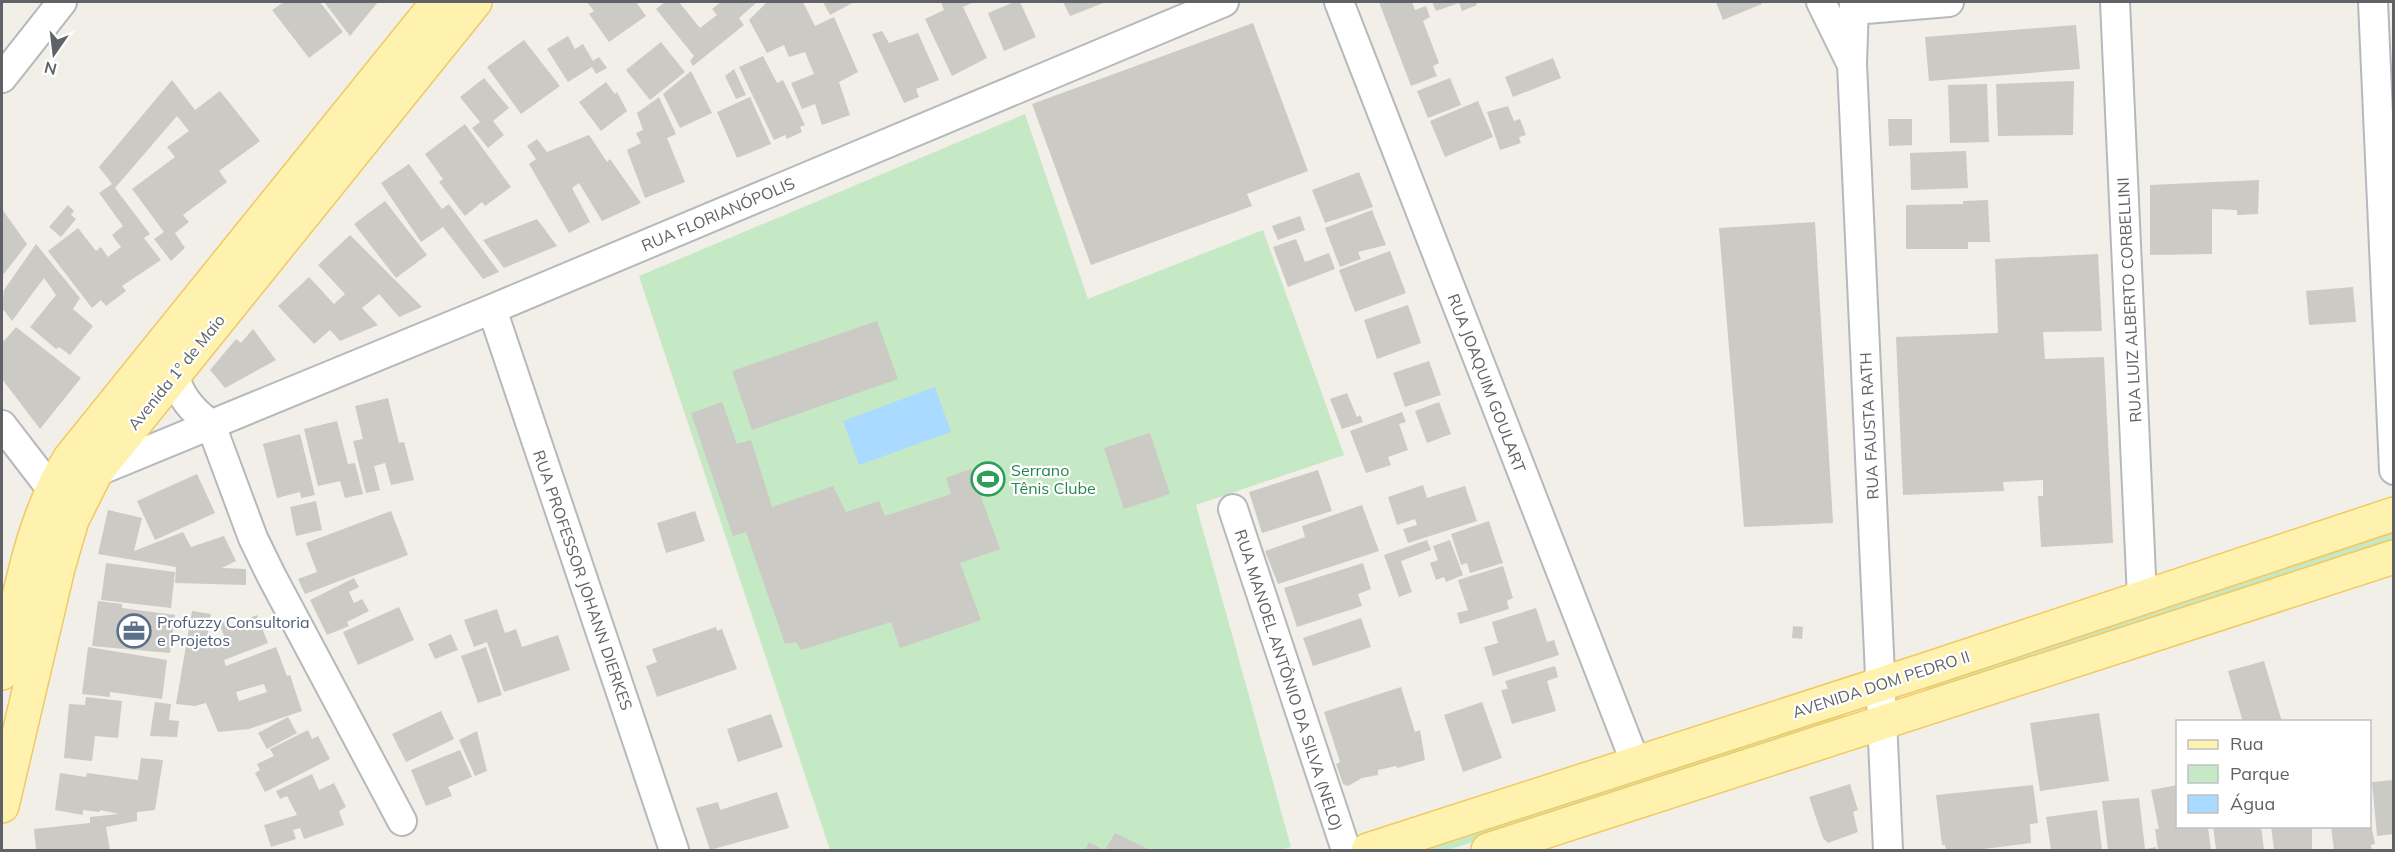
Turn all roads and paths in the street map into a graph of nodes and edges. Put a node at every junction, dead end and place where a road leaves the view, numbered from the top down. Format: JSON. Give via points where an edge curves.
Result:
{"nodes":[{"id":1,"x":62,"y":2,"type":"edge"},
{"id":2,"x":438,"y":2,"type":"edge"},
{"id":3,"x":475,"y":2,"type":"edge"},
{"id":4,"x":1224,"y":2,"type":"edge"},
{"id":5,"x":1339,"y":2,"type":"edge"},
{"id":6,"x":1821,"y":2,"type":"edge"},
{"id":7,"x":1949,"y":2,"type":"edge"},
{"id":8,"x":2115,"y":2,"type":"edge"},
{"id":9,"x":2373,"y":2,"type":"edge"},
{"id":10,"x":1854,"y":6,"type":"edge"},
{"id":11,"x":1852,"y":64,"type":"junction"},
{"id":12,"x":2,"y":78,"type":"edge"},
{"id":13,"x":492,"y":309,"type":"junction"},
{"id":14,"x":174,"y":374,"type":"junction"},
{"id":15,"x":2,"y":425,"type":"edge"},
{"id":16,"x":211,"y":425,"type":"junction"},
{"id":17,"x":2394,"y":470,"type":"edge"},
{"id":18,"x":96,"y":472,"type":"junction"},
{"id":19,"x":52,"y":490,"type":"junction"},
{"id":20,"x":1233,"y":509,"type":"dead end"},
{"id":21,"x":2394,"y":514,"type":"edge"},
{"id":22,"x":2394,"y":557,"type":"edge"},
{"id":23,"x":2142,"y":598,"type":"junction"},
{"id":24,"x":2,"y":673,"type":"edge"},
{"id":25,"x":1880,"y":683,"type":"junction"},
{"id":26,"x":1882,"y":722,"type":"junction"},
{"id":27,"x":1636,"y":764,"type":"junction"},
{"id":28,"x":3,"y":794,"type":"edge"},
{"id":29,"x":402,"y":820,"type":"dead end"},
{"id":30,"x":674,"y":850,"type":"edge"},
{"id":31,"x":1346,"y":850,"type":"edge"},
{"id":32,"x":1368,"y":850,"type":"edge"},
{"id":33,"x":1488,"y":850,"type":"edge"},
{"id":34,"x":1888,"y":850,"type":"edge"}],
"edges":[{"from":1,"to":12,"type":"street"},
{"from":2,"to":19,"type":"main road","name":"Avenida 1º de Maio","via":[[70,458]]},
{"from":3,"to":14,"type":"main road","name":"Avenida 1º de Maio"},
{"from":4,"to":13,"type":"street","name":"RUA FLORIANÓPOLIS"},
{"from":5,"to":27,"type":"street","name":"RUA JOAQUIM GOULART"},
{"from":6,"to":11,"type":"street"},
{"from":7,"to":10,"type":"street"},
{"from":8,"to":23,"type":"street","name":"RUA LUIZ ALBERTO CORBELLINI"},
{"from":9,"to":17,"type":"street"},
{"from":10,"to":11,"type":"street","name":"RUA FAUSTA RATH"},
{"from":11,"to":25,"type":"street","name":"RUA FAUSTA RATH"},
{"from":13,"to":16,"type":"street","name":"RUA FLORIANÓPOLIS"},
{"from":13,"to":30,"type":"street","name":"RUA PROFESSOR JOHANN DIERKES"},
{"from":14,"to":16,"type":"street","via":[[186,402]]},
{"from":14,"to":18,"type":"main road","name":"Avenida 1º de Maio"},
{"from":15,"to":19,"type":"street"},
{"from":16,"to":18,"type":"street","name":"RUA FLORIANÓPOLIS"},
{"from":16,"to":29,"type":"street","via":[[253,538]]},
{"from":18,"to":19,"type":"main road"},
{"from":18,"to":28,"type":"main road","name":"Avenida 1º de Maio","via":[[75,512],[58,568]]},
{"from":19,"to":24,"type":"main road","name":"Avenida 1º de Maio","via":[[37,530]]},
{"from":20,"to":31,"type":"street","name":"RUA MANOEL ANTÔNIO DA SILVA (NELO)"},
{"from":21,"to":23,"type":"main road","name":"AVENIDA DOM PEDRO II"},
{"from":22,"to":26,"type":"main road"},
{"from":23,"to":25,"type":"main road","name":"AVENIDA DOM PEDRO II"},
{"from":25,"to":26,"type":"street","name":"RUA FAUSTA RATH"},
{"from":25,"to":27,"type":"main road","name":"AVENIDA DOM PEDRO II"},
{"from":26,"to":33,"type":"main road"},
{"from":26,"to":34,"type":"street","name":"RUA FAUSTA RATH"},
{"from":27,"to":32,"type":"main road","name":"AVENIDA DOM PEDRO II"}]}
